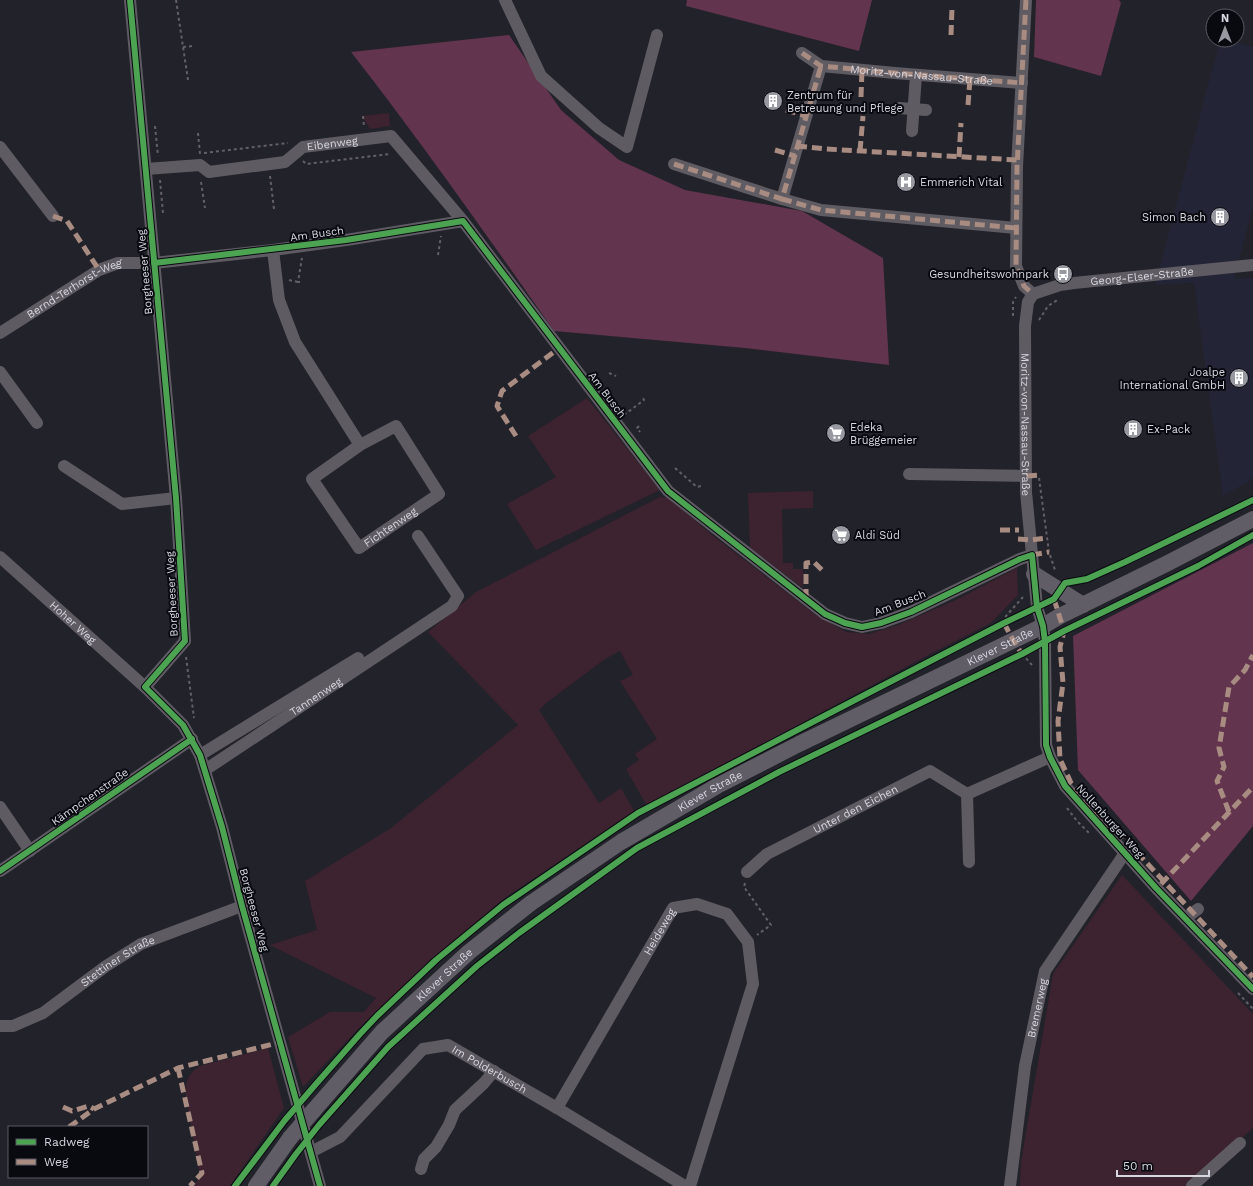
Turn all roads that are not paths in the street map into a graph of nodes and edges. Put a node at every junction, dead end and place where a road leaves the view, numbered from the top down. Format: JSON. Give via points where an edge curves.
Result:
{"nodes":[{"id":1,"x":130,"y":0,"type":"edge"},
{"id":2,"x":505,"y":0,"type":"edge"},
{"id":3,"x":1026,"y":0,"type":"edge"},
{"id":4,"x":656,"y":35,"type":"dead end"},
{"id":5,"x":802,"y":53,"type":"dead end"},
{"id":6,"x":821,"y":66,"type":"junction"},
{"id":7,"x":916,"y":75,"type":"junction"},
{"id":8,"x":1022,"y":83,"type":"junction"},
{"id":9,"x":899,"y":108,"type":"dead end"},
{"id":10,"x":920,"y":110,"type":"junction"},
{"id":11,"x":912,"y":131,"type":"dead end"},
{"id":12,"x":0,"y":147,"type":"edge"},
{"id":13,"x":674,"y":164,"type":"dead end"},
{"id":14,"x":146,"y":169,"type":"junction"},
{"id":15,"x":782,"y":199,"type":"junction"},
{"id":16,"x":53,"y":216,"type":"dead end"},
{"id":17,"x":463,"y":221,"type":"junction"},
{"id":18,"x":1016,"y":228,"type":"junction"},
{"id":19,"x":273,"y":250,"type":"junction"},
{"id":20,"x":154,"y":263,"type":"junction"},
{"id":21,"x":1253,"y":265,"type":"edge"},
{"id":22,"x":1033,"y":294,"type":"junction"},
{"id":23,"x":0,"y":332,"type":"edge"},
{"id":24,"x":0,"y":372,"type":"edge"},
{"id":25,"x":37,"y":423,"type":"dead end"},
{"id":26,"x":360,"y":445,"type":"junction"},
{"id":27,"x":64,"y":466,"type":"dead end"},
{"id":28,"x":909,"y":474,"type":"dead end"},
{"id":29,"x":1027,"y":476,"type":"junction"},
{"id":30,"x":176,"y":498,"type":"junction"},
{"id":31,"x":1253,"y":518,"type":"edge"},
{"id":32,"x":418,"y":536,"type":"dead end"},
{"id":33,"x":1032,"y":555,"type":"junction"},
{"id":34,"x":0,"y":557,"type":"edge"},
{"id":35,"x":1034,"y":574,"type":"junction"},
{"id":36,"x":1082,"y":605,"type":"junction"},
{"id":37,"x":1043,"y":626,"type":"junction"},
{"id":38,"x":375,"y":648,"type":"dead end"},
{"id":39,"x":145,"y":687,"type":"junction"},
{"id":40,"x":192,"y":739,"type":"junction"},
{"id":41,"x":200,"y":755,"type":"junction"},
{"id":42,"x":1050,"y":757,"type":"junction"},
{"id":43,"x":205,"y":770,"type":"junction"},
{"id":44,"x":967,"y":794,"type":"junction"},
{"id":45,"x":0,"y":807,"type":"edge"},
{"id":46,"x":30,"y":851,"type":"junction"},
{"id":47,"x":1125,"y":853,"type":"junction"},
{"id":48,"x":969,"y":862,"type":"dead end"},
{"id":49,"x":0,"y":871,"type":"edge"},
{"id":50,"x":747,"y":872,"type":"road end"},
{"id":51,"x":242,"y":906,"type":"junction"},
{"id":52,"x":1198,"y":909,"type":"dead end"},
{"id":53,"x":1186,"y":918,"type":"junction"},
{"id":54,"x":1253,"y":989,"type":"edge"},
{"id":55,"x":0,"y":1026,"type":"edge"},
{"id":56,"x":494,"y":1072,"type":"junction"},
{"id":57,"x":556,"y":1108,"type":"junction"},
{"id":58,"x":1240,"y":1143,"type":"dead end"},
{"id":59,"x":311,"y":1152,"type":"junction"},
{"id":60,"x":421,"y":1169,"type":"dead end"},
{"id":61,"x":256,"y":1186,"type":"edge"},
{"id":62,"x":320,"y":1186,"type":"edge"},
{"id":63,"x":685,"y":1186,"type":"edge"},
{"id":64,"x":690,"y":1186,"type":"edge"},
{"id":65,"x":1010,"y":1186,"type":"edge"},
{"id":66,"x":1192,"y":1186,"type":"edge"}],
"edges":[{"from":1,"to":14,"type":"street","name":"Borgheeser Weg"},
{"from":2,"to":4,"type":"street","via":[[541,76],[599,128],[627,147]]},
{"from":3,"to":8,"type":"street"},
{"from":5,"to":6,"type":"street","name":"Moritz-von-Nassau-Straße"},
{"from":6,"to":7,"type":"street","name":"Moritz-von-Nassau-Straße"},
{"from":6,"to":15,"type":"street"},
{"from":7,"to":8,"type":"street","name":"Moritz-von-Nassau-Straße"},
{"from":7,"to":10,"type":"street"},
{"from":8,"to":18,"type":"street"},
{"from":9,"to":10,"type":"street"},
{"from":10,"to":11,"type":"street"},
{"from":12,"to":16,"type":"street"},
{"from":13,"to":15,"type":"street"},
{"from":14,"to":17,"type":"street","name":"Eibenweg","via":[[200,159],[209,172],[285,162],[303,146],[391,136]]},
{"from":14,"to":20,"type":"street","name":"Borgheeser Weg"},
{"from":15,"to":18,"type":"street","via":[[821,210]]},
{"from":17,"to":19,"type":"street","name":"Am Busch"},
{"from":17,"to":33,"type":"street","name":"Am Busch","via":[[668,491],[824,614],[862,627],[882,623]]},
{"from":18,"to":22,"type":"street","via":[[1016,266],[1024,286]]},
{"from":19,"to":20,"type":"street","name":"Am Busch"},
{"from":19,"to":26,"type":"street","via":[[279,300],[295,342]]},
{"from":20,"to":23,"type":"street","name":"Bernd-Terhorst-Weg","via":[[118,263],[99,270]]},
{"from":20,"to":30,"type":"street","name":"Borgheeser Weg"},
{"from":21,"to":22,"type":"street","name":"Georg-Elser-Straße","via":[[1074,283]]},
{"from":22,"to":29,"type":"street","name":"Moritz-von-Nassau-Straße","via":[[1028,302],[1025,326]]},
{"from":24,"to":25,"type":"street"},
{"from":26,"to":26,"type":"street","name":"Fichtenweg","via":[[312,478],[359,548],[439,494],[396,426]]},
{"from":27,"to":30,"type":"street","via":[[122,504]]},
{"from":28,"to":29,"type":"street"},
{"from":29,"to":33,"type":"street","name":"Moritz-von-Nassau-Straße","via":[[1026,492]]},
{"from":30,"to":39,"type":"street","name":"Borgheeser Weg","via":[[185,641]]},
{"from":31,"to":36,"type":"main road","name":"Klever Straße"},
{"from":32,"to":43,"type":"street","name":"Tannenweg","via":[[458,596],[452,606]]},
{"from":33,"to":35,"type":"street","name":"Moritz-von-Nassau-Straße"},
{"from":34,"to":39,"type":"street","name":"Hoher Weg"},
{"from":35,"to":36,"type":"main road"},
{"from":35,"to":37,"type":"street","name":"Moritz-von-Nassau-Straße","via":[[1036,607]]},
{"from":36,"to":37,"type":"main road","name":"Klever Straße"},
{"from":37,"to":42,"type":"street","name":"Nollenburger Weg","via":[[1046,745]]},
{"from":37,"to":61,"type":"main road","name":"Klever Straße","bridge":true,"via":[[717,786],[615,847],[531,903],[470,952],[382,1032],[290,1138]]},
{"from":38,"to":41,"type":"street","name":"Tannenweg"},
{"from":39,"to":40,"type":"street","name":"Borgheeser Weg","via":[[183,725]]},
{"from":40,"to":41,"type":"street","name":"Borgheeser Weg"},
{"from":40,"to":46,"type":"street","name":"Kämpchenstraße"},
{"from":41,"to":43,"type":"street","name":"Borgheeser Weg"},
{"from":42,"to":44,"type":"street"},
{"from":42,"to":47,"type":"street","name":"Nollenburger Weg","via":[[1065,786]]},
{"from":43,"to":51,"type":"street","name":"Borgheeser Weg"},
{"from":44,"to":48,"type":"street"},
{"from":44,"to":50,"type":"street","name":"Unter den Eichen","via":[[930,771],[767,854]]},
{"from":45,"to":46,"type":"street"},
{"from":46,"to":49,"type":"street","name":"Kämpchenstraße"},
{"from":47,"to":53,"type":"street","name":"Nollenburger Weg"},
{"from":47,"to":65,"type":"street","name":"Bremerweg","via":[[1045,971],[1025,1066]]},
{"from":51,"to":55,"type":"street","name":"Stettiner Straße","via":[[141,944],[106,966],[43,1013],[13,1026]]},
{"from":51,"to":59,"type":"street","name":"Borgheeser Weg"},
{"from":52,"to":53,"type":"street"},
{"from":53,"to":54,"type":"street","name":"Nollenburger Weg"},
{"from":56,"to":57,"type":"street","name":"Im Polderbusch"},
{"from":56,"to":59,"type":"street","name":"Im Polderbusch","via":[[448,1045],[424,1049],[340,1136]]},
{"from":56,"to":60,"type":"street","via":[[455,1110],[436,1147],[424,1159]]},
{"from":57,"to":63,"type":"street","name":"Im Polderbusch"},
{"from":57,"to":64,"type":"street","name":"Heideweg","via":[[673,908],[698,904],[727,914],[748,942],[753,984]]},
{"from":58,"to":66,"type":"street"},
{"from":59,"to":62,"type":"street","name":"Borgheeser Weg"}]}
